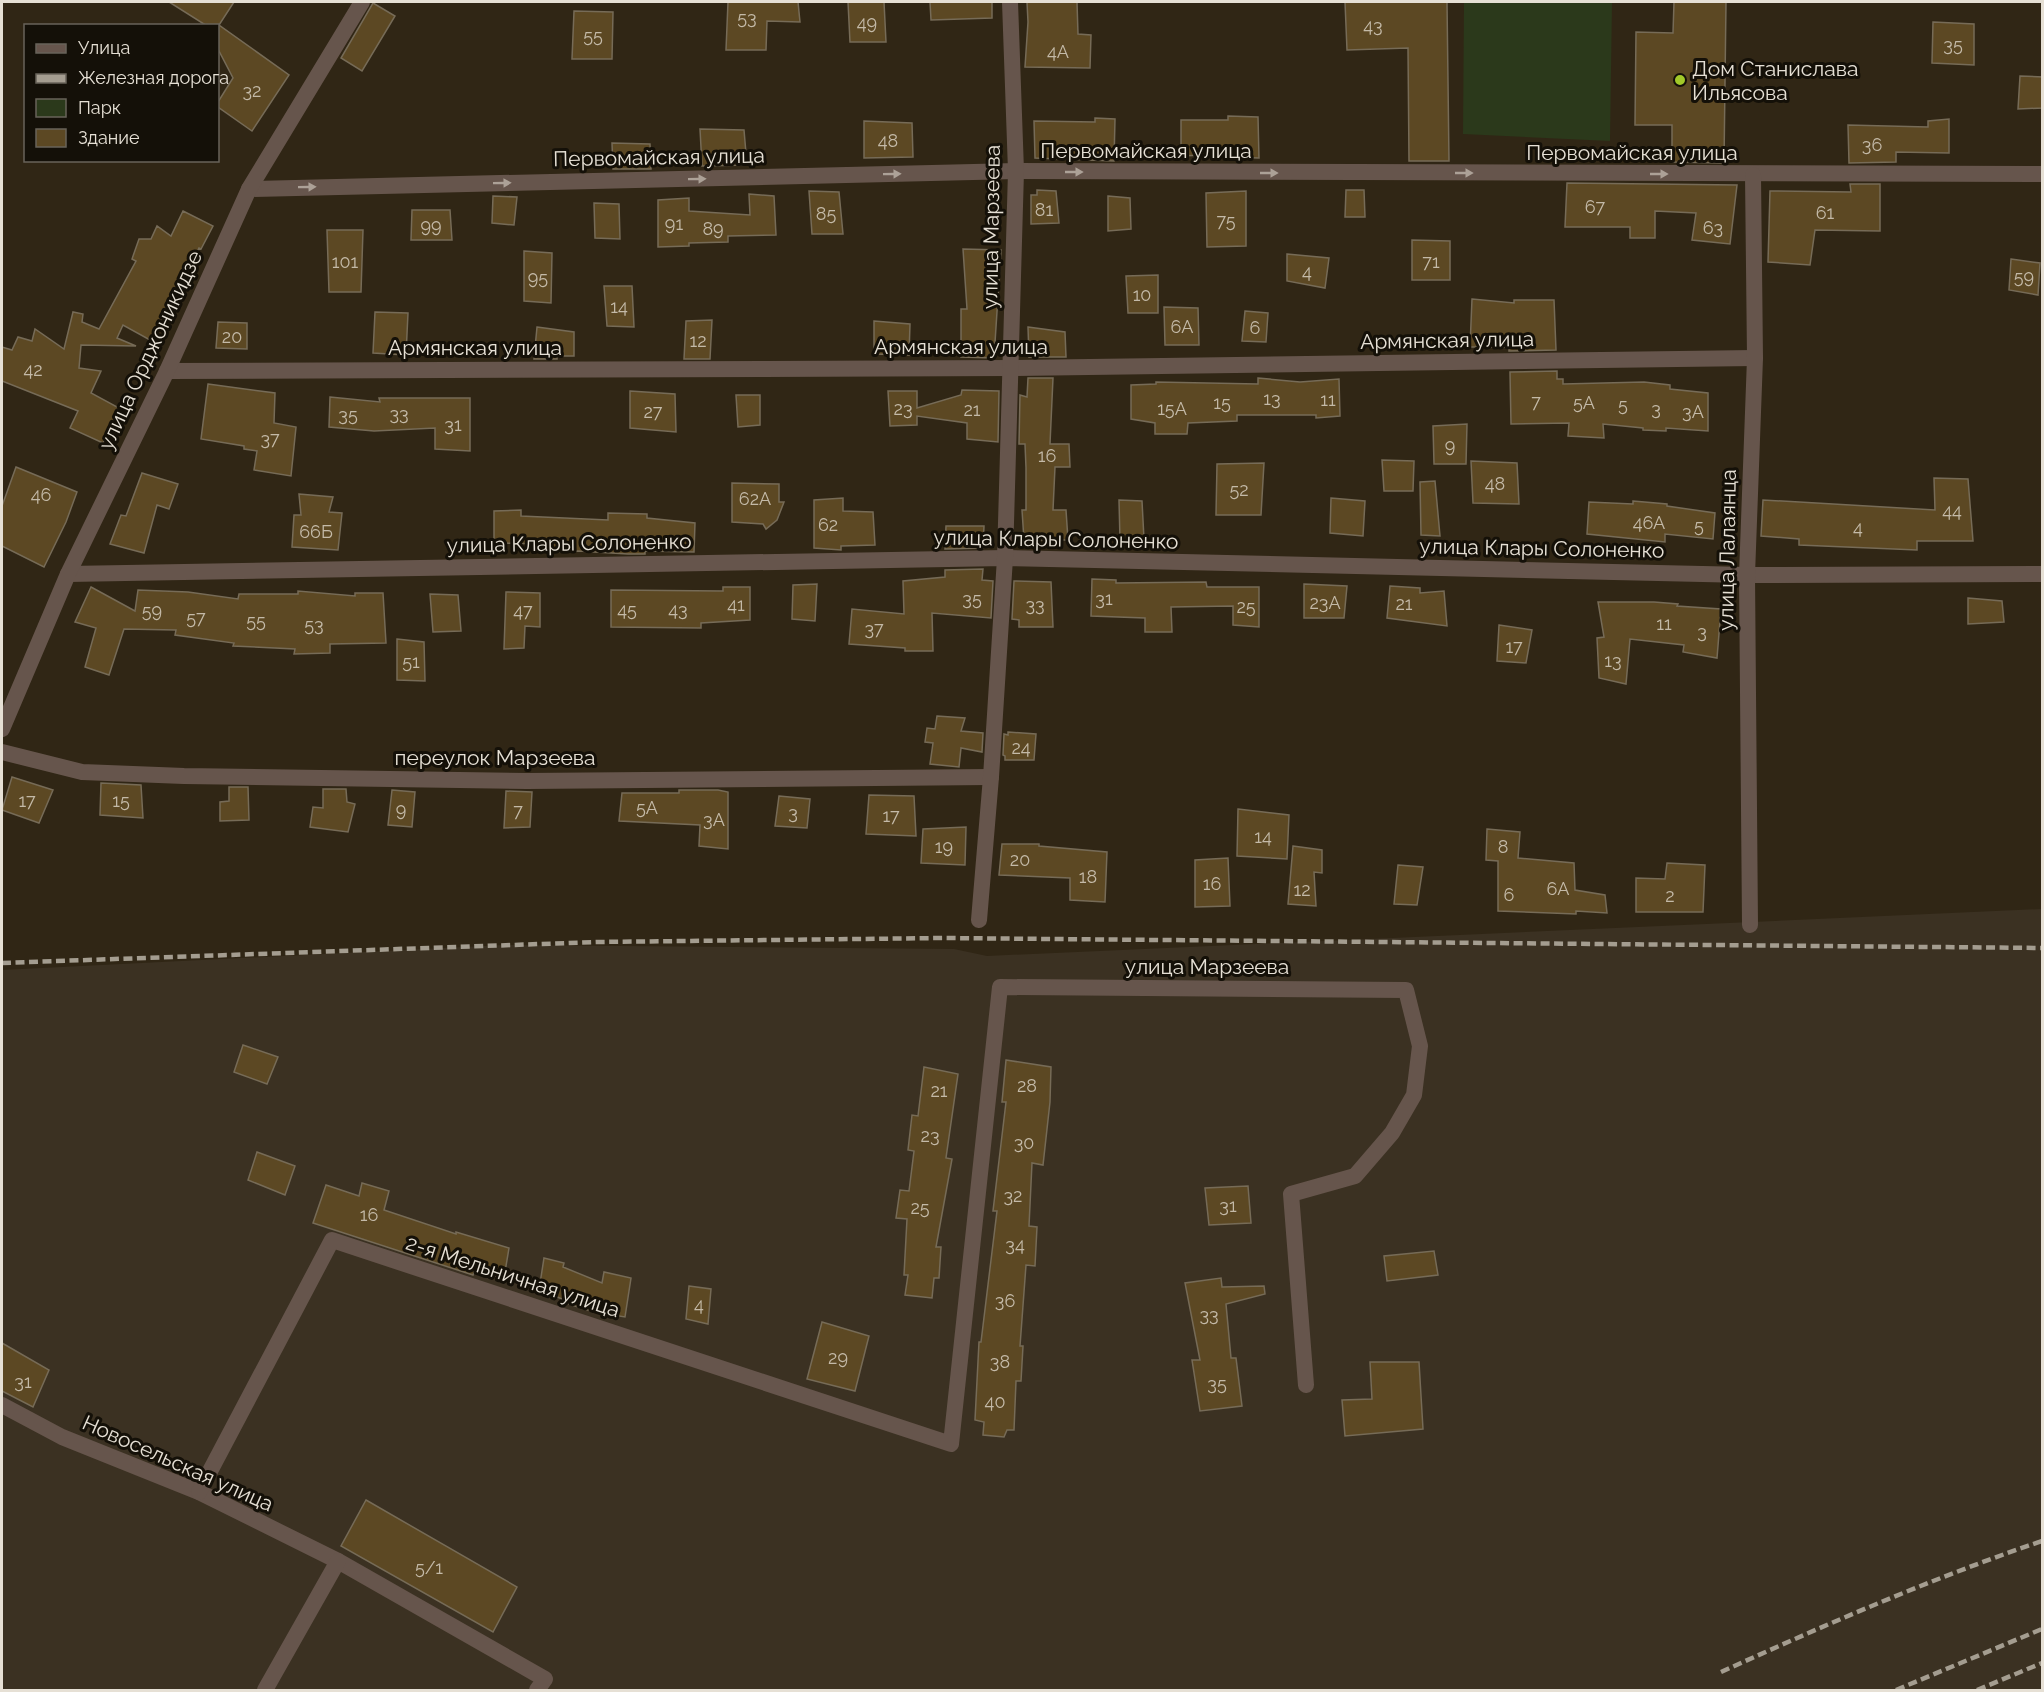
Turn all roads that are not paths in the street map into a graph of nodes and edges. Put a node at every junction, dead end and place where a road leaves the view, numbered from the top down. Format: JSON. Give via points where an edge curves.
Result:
{"nodes":[{"id":1,"x":362,"y":2,"type":"edge"},
{"id":2,"x":1010,"y":2,"type":"edge"},
{"id":3,"x":1016,"y":171,"type":"junction"},
{"id":4,"x":2043,"y":174,"type":"edge"},
{"id":5,"x":1753,"y":175,"type":"junction"},
{"id":6,"x":249,"y":189,"type":"junction"},
{"id":7,"x":1755,"y":358,"type":"junction"},
{"id":8,"x":1011,"y":368,"type":"junction"},
{"id":9,"x":167,"y":370,"type":"junction"},
{"id":10,"x":1005,"y":558,"type":"junction"},
{"id":11,"x":68,"y":574,"type":"junction"},
{"id":12,"x":2043,"y":574,"type":"edge"},
{"id":13,"x":1747,"y":575,"type":"junction"},
{"id":14,"x":2,"y":729,"type":"edge"},
{"id":15,"x":2,"y":752,"type":"edge"},
{"id":16,"x":992,"y":777,"type":"junction"},
{"id":17,"x":979,"y":920,"type":"dead end"},
{"id":18,"x":1750,"y":925,"type":"dead end"},
{"id":19,"x":1306,"y":1385,"type":"dead end"},
{"id":20,"x":2,"y":1405,"type":"edge"},
{"id":21,"x":951,"y":1444,"type":"joint"},
{"id":22,"x":199,"y":1492,"type":"junction"},
{"id":23,"x":338,"y":1561,"type":"junction"},
{"id":24,"x":541,"y":1685,"type":"edge"},
{"id":25,"x":265,"y":1690,"type":"edge"}],
"edges":[{"from":1,"to":6,"type":"street","name":"улица Орджоникидзе"},
{"from":2,"to":3,"type":"street","name":"улица Марзеева"},
{"from":3,"to":5,"type":"street","name":"Первомайская улица","one_way":true},
{"from":6,"to":3,"type":"street","name":"Первомайская улица","one_way":true},
{"from":3,"to":8,"type":"street","name":"улица Марзеева"},
{"from":4,"to":5,"type":"street","name":"Первомайская улица"},
{"from":5,"to":7,"type":"street","name":"улица Лалаянца"},
{"from":6,"to":9,"type":"street","name":"улица Орджоникидзе"},
{"from":7,"to":8,"type":"street","name":"Армянская улица"},
{"from":7,"to":13,"type":"street","name":"улица Лалаянца"},
{"from":8,"to":9,"type":"street","name":"Армянская улица"},
{"from":8,"to":10,"type":"street","name":"улица Марзеева"},
{"from":9,"to":11,"type":"street","name":"улица Орджоникидзе"},
{"from":10,"to":11,"type":"street","name":"улица Клары Солоненко"},
{"from":10,"to":13,"type":"street","name":"улица Клары Солоненко"},
{"from":10,"to":16,"type":"street","name":"улица Марзеева"},
{"from":11,"to":14,"type":"street","name":"улица Орджоникидзе"},
{"from":12,"to":13,"type":"street","name":"улица Клары Солоненко"},
{"from":13,"to":18,"type":"street","name":"улица Лалаянца"},
{"from":15,"to":16,"type":"street","name":"переулок Марзеева","via":[[82,772],[184,776],[527,781]]},
{"from":16,"to":17,"type":"street","name":"улица Марзеева"},
{"from":19,"to":21,"type":"street","name":"улица Марзеева","via":[[1291,1194],[1355,1176],[1392,1133],[1409,1104],[1414,1095],[1420,1046],[1406,990],[1000,987]]},
{"from":20,"to":22,"type":"street","name":"Новосельская улица","via":[[63,1437]]},
{"from":21,"to":22,"type":"street","name":"2-я Мельничная улица","via":[[332,1240]]},
{"from":22,"to":23,"type":"street","name":"Новосельская улица"},
{"from":23,"to":24,"type":"street","name":"Новосельская улица"},
{"from":23,"to":25,"type":"street"}]}
